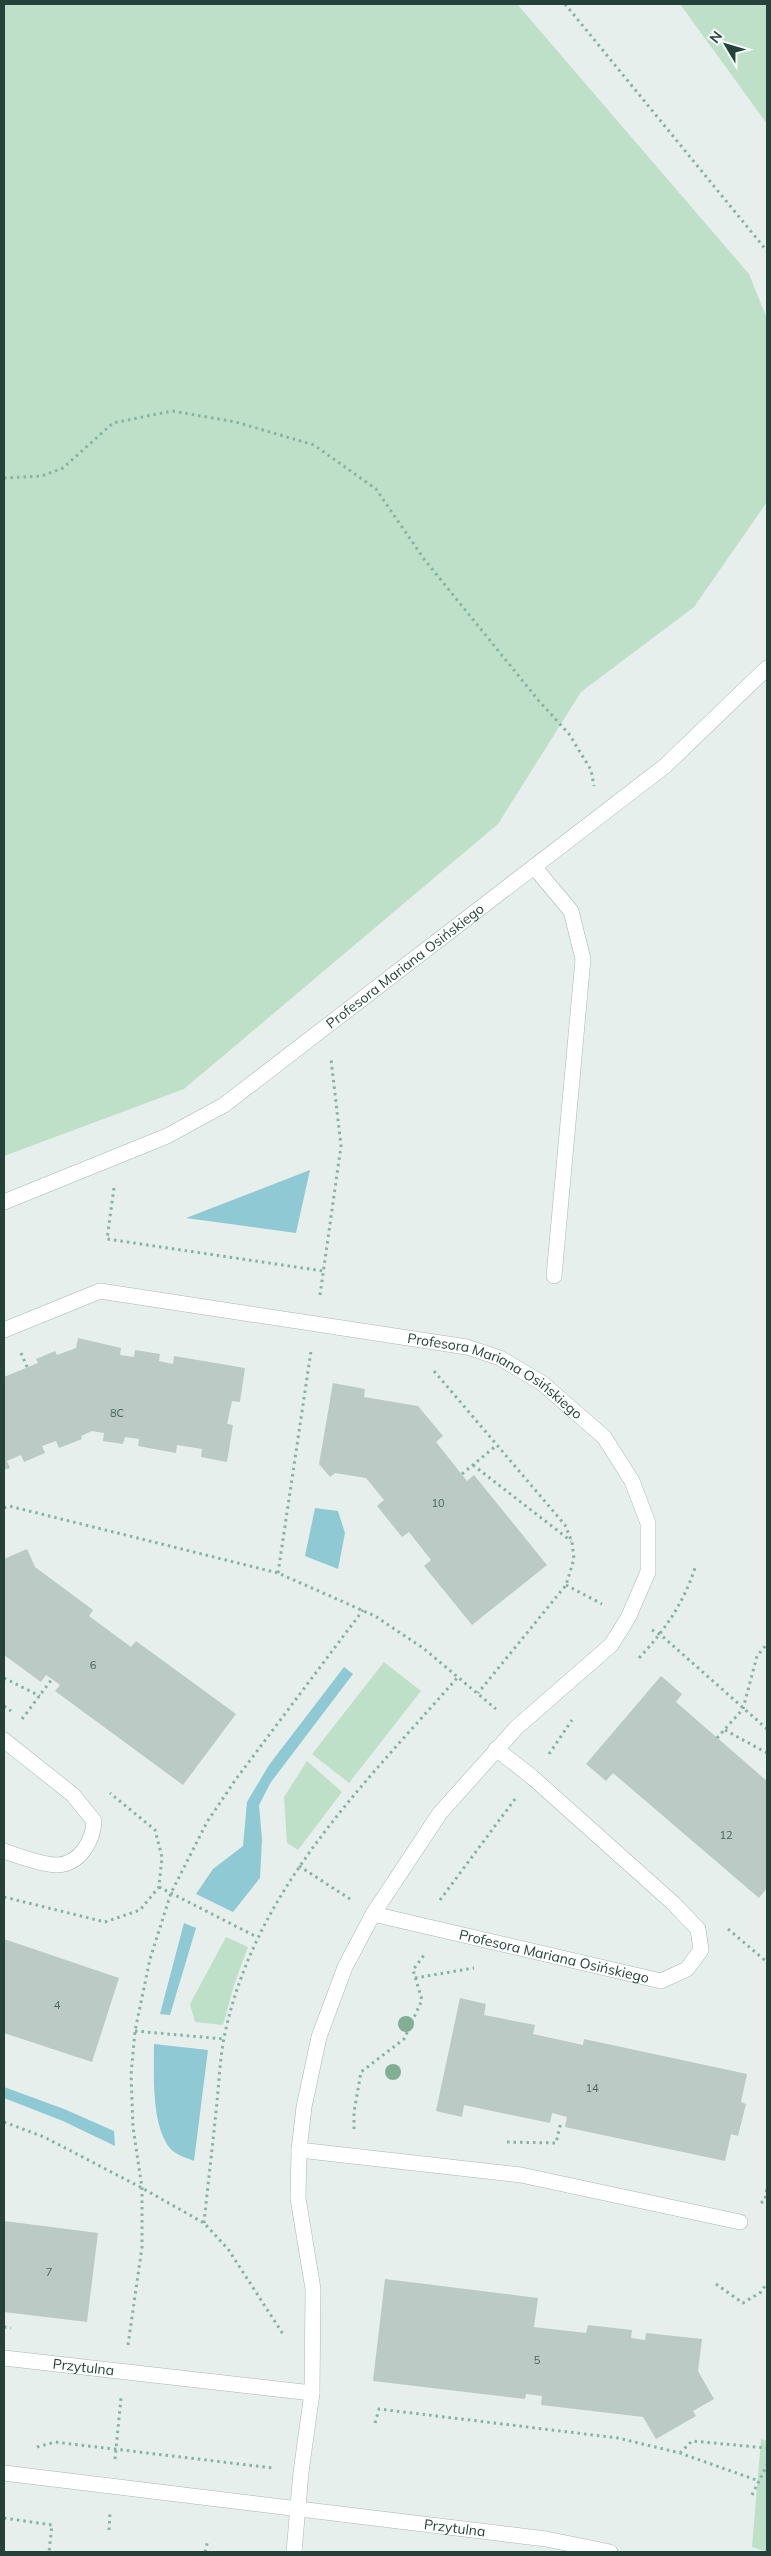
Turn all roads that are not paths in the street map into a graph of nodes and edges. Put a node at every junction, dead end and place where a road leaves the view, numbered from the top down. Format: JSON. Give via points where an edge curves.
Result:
{"nodes":[{"id":1,"x":767,"y":668,"type":"edge"},
{"id":2,"x":535,"y":868,"type":"junction"},
{"id":3,"x":4,"y":1202,"type":"edge"},
{"id":4,"x":554,"y":1276,"type":"dead end"},
{"id":5,"x":4,"y":1330,"type":"edge"},
{"id":6,"x":4,"y":1740,"type":"edge"},
{"id":7,"x":496,"y":1750,"type":"junction"},
{"id":8,"x":4,"y":1851,"type":"edge"},
{"id":9,"x":374,"y":1914,"type":"junction"},
{"id":10,"x":298,"y":2150,"type":"junction"},
{"id":11,"x":740,"y":2222,"type":"dead end"},
{"id":12,"x":4,"y":2358,"type":"edge"},
{"id":13,"x":312,"y":2394,"type":"junction"},
{"id":14,"x":4,"y":2473,"type":"edge"},
{"id":15,"x":298,"y":2509,"type":"junction"},
{"id":16,"x":294,"y":2552,"type":"edge"},
{"id":17,"x":610,"y":2552,"type":"edge"}],
"edges":[{"from":1,"to":2,"type":"street","name":"Profesora Mariana Osińskiego","via":[[665,766]]},
{"from":2,"to":3,"type":"street","name":"Profesora Mariana Osińskiego","via":[[224,1105],[167,1136]]},
{"from":2,"to":4,"type":"street","via":[[571,911],[584,959]]},
{"from":5,"to":7,"type":"street","name":"Profesora Mariana Osińskiego","via":[[100,1291],[468,1347],[500,1358],[542,1383],[604,1437],[632,1481],[648,1523],[648,1572],[628,1618],[611,1645],[517,1727]]},
{"from":6,"to":8,"type":"street","via":[[73,1795],[94,1821],[87,1847],[74,1860],[57,1865]]},
{"from":7,"to":9,"type":"street","name":"Profesora Mariana Osińskiego","via":[[440,1813]]},
{"from":7,"to":9,"type":"street","name":"Profesora Mariana Osińskiego","via":[[532,1777],[673,1902],[698,1929],[701,1950],[688,1969],[661,1981]]},
{"from":9,"to":10,"type":"street","name":"Profesora Mariana Osińskiego","via":[[346,1967],[319,2038]]},
{"from":10,"to":11,"type":"street","via":[[521,2175]]},
{"from":10,"to":13,"type":"street","name":"Profesora Mariana Osińskiego","via":[[298,2198],[313,2289]]},
{"from":12,"to":13,"type":"street","name":"Przytulna"},
{"from":13,"to":15,"type":"street","name":"Profesora Mariana Osińskiego"},
{"from":14,"to":15,"type":"street","name":"Przytulna"},
{"from":15,"to":16,"type":"street"},
{"from":15,"to":17,"type":"street","name":"Przytulna","via":[[546,2539]]}]}
